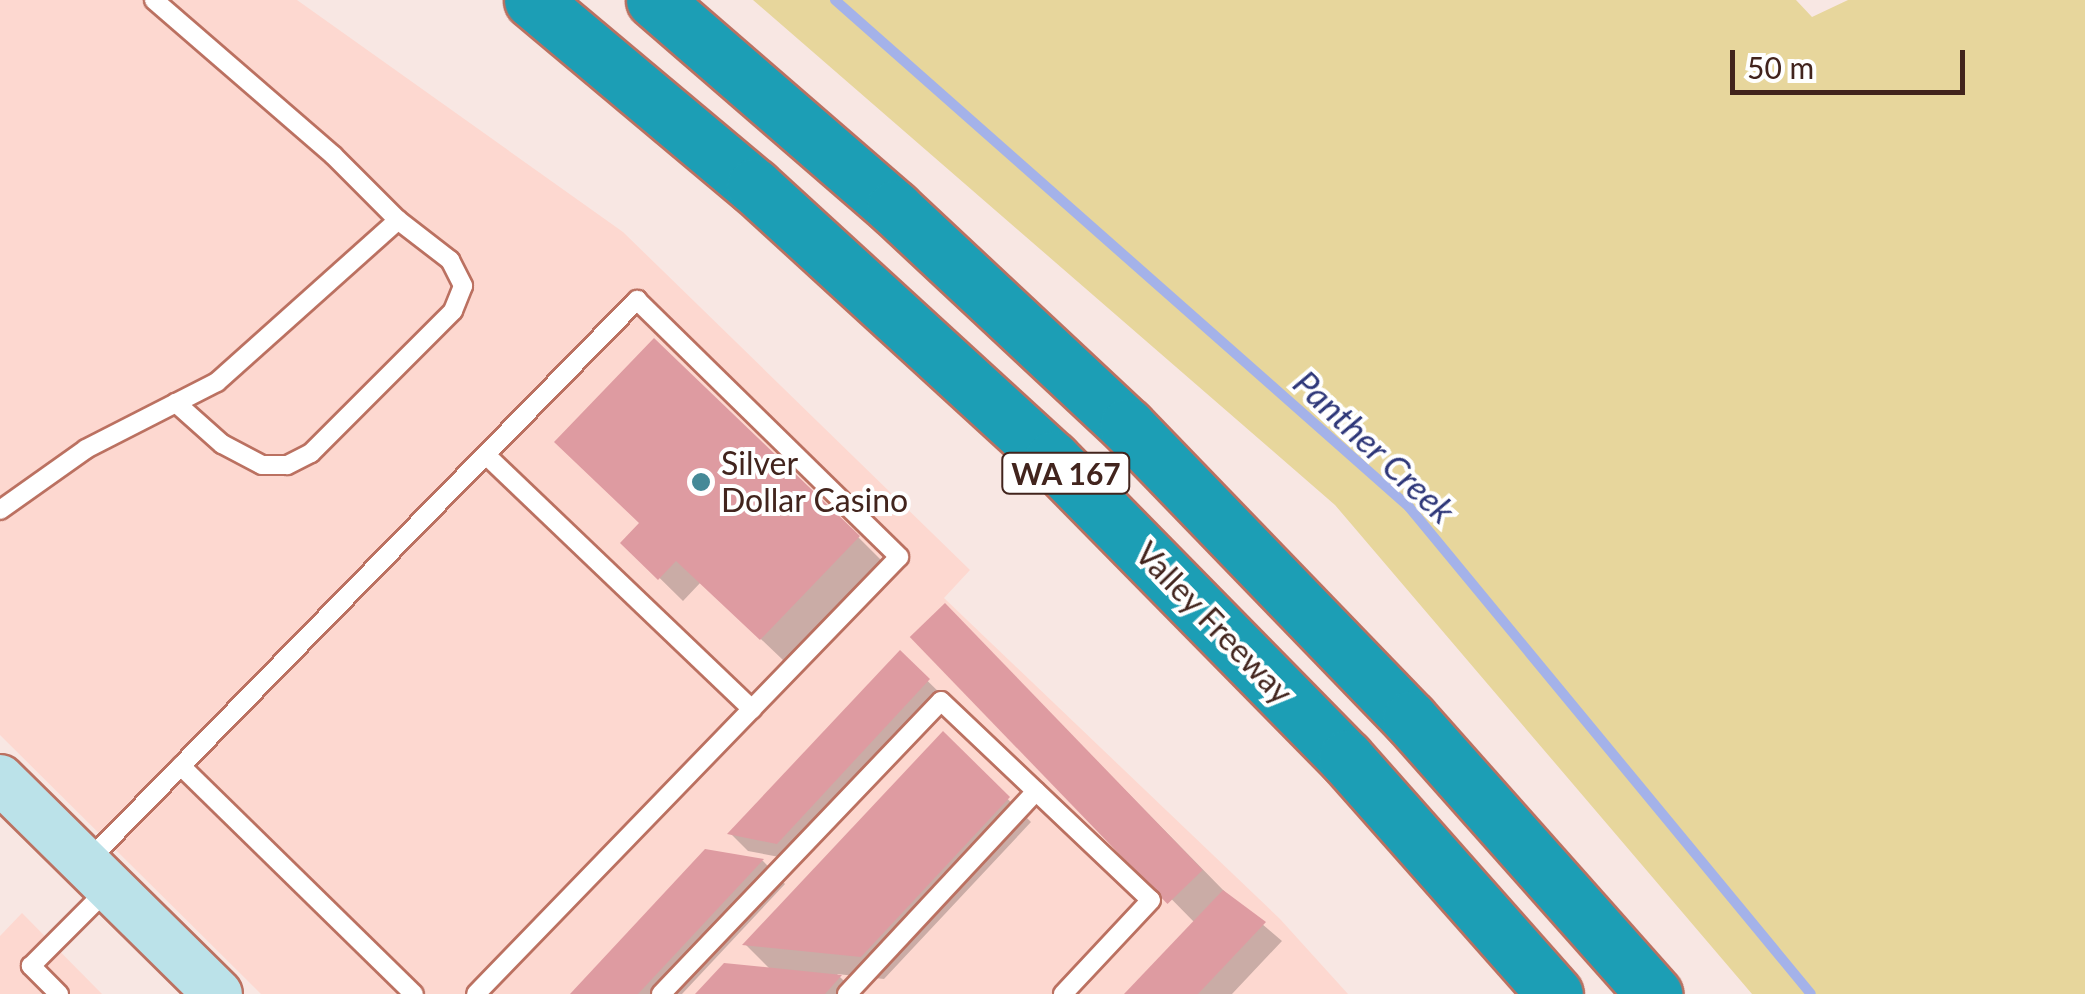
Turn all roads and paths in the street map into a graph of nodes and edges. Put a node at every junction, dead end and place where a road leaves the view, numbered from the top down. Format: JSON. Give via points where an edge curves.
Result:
{"nodes":[{"id":1,"x":154,"y":0,"type":"edge"},
{"id":2,"x":532,"y":0,"type":"edge"},
{"id":3,"x":654,"y":0,"type":"edge"},
{"id":4,"x":691,"y":0,"type":"edge"},
{"id":5,"x":398,"y":220,"type":"junction"},
{"id":6,"x":176,"y":403,"type":"junction"},
{"id":7,"x":486,"y":454,"type":"junction"},
{"id":8,"x":0,"y":510,"type":"edge"},
{"id":9,"x":752,"y":709,"type":"junction"},
{"id":10,"x":181,"y":766,"type":"junction"},
{"id":11,"x":0,"y":779,"type":"edge"},
{"id":12,"x":1036,"y":791,"type":"junction"},
{"id":13,"x":97,"y":876,"type":"junction"},
{"id":14,"x":60,"y":994,"type":"edge"},
{"id":15,"x":218,"y":994,"type":"edge"},
{"id":16,"x":414,"y":994,"type":"edge"},
{"id":17,"x":476,"y":994,"type":"edge"},
{"id":18,"x":661,"y":994,"type":"edge"},
{"id":19,"x":847,"y":994,"type":"edge"},
{"id":20,"x":1063,"y":994,"type":"edge"},
{"id":21,"x":1555,"y":994,"type":"edge"},
{"id":22,"x":1654,"y":994,"type":"edge"},
{"id":23,"x":1690,"y":994,"type":"edge"}],
"edges":[{"from":1,"to":5,"type":"lane"},
{"from":2,"to":21,"type":"highway","name":"Valley Freeway","number":"WA 167","via":[[754,186],[1052,459],[1346,758]]},
{"from":3,"to":22,"type":"highway","via":[[894,208],[1165,464],[1410,718]]},
{"from":4,"to":23,"type":"highway","number":"WA 167","via":[[938,214],[1132,396],[1422,694]]},
{"from":5,"to":6,"type":"lane","via":[[218,382]]},
{"from":5,"to":6,"type":"lane","via":[[450,260],[463,286],[453,311],[310,453],[287,465],[262,465],[222,444]]},
{"from":6,"to":8,"type":"lane","via":[[86,449]]},
{"from":7,"to":9,"type":"lane"},
{"from":7,"to":9,"type":"lane","via":[[638,300],[899,557]]},
{"from":7,"to":10,"type":"lane"},
{"from":9,"to":17,"type":"lane"},
{"from":10,"to":13,"type":"lane"},
{"from":10,"to":16,"type":"lane"},
{"from":11,"to":13,"type":"street"},
{"from":12,"to":18,"type":"lane","via":[[941,702]]},
{"from":12,"to":19,"type":"lane"},
{"from":12,"to":20,"type":"lane","via":[[1151,900]]},
{"from":13,"to":14,"type":"lane","via":[[31,966]]},
{"from":13,"to":15,"type":"street"}]}
